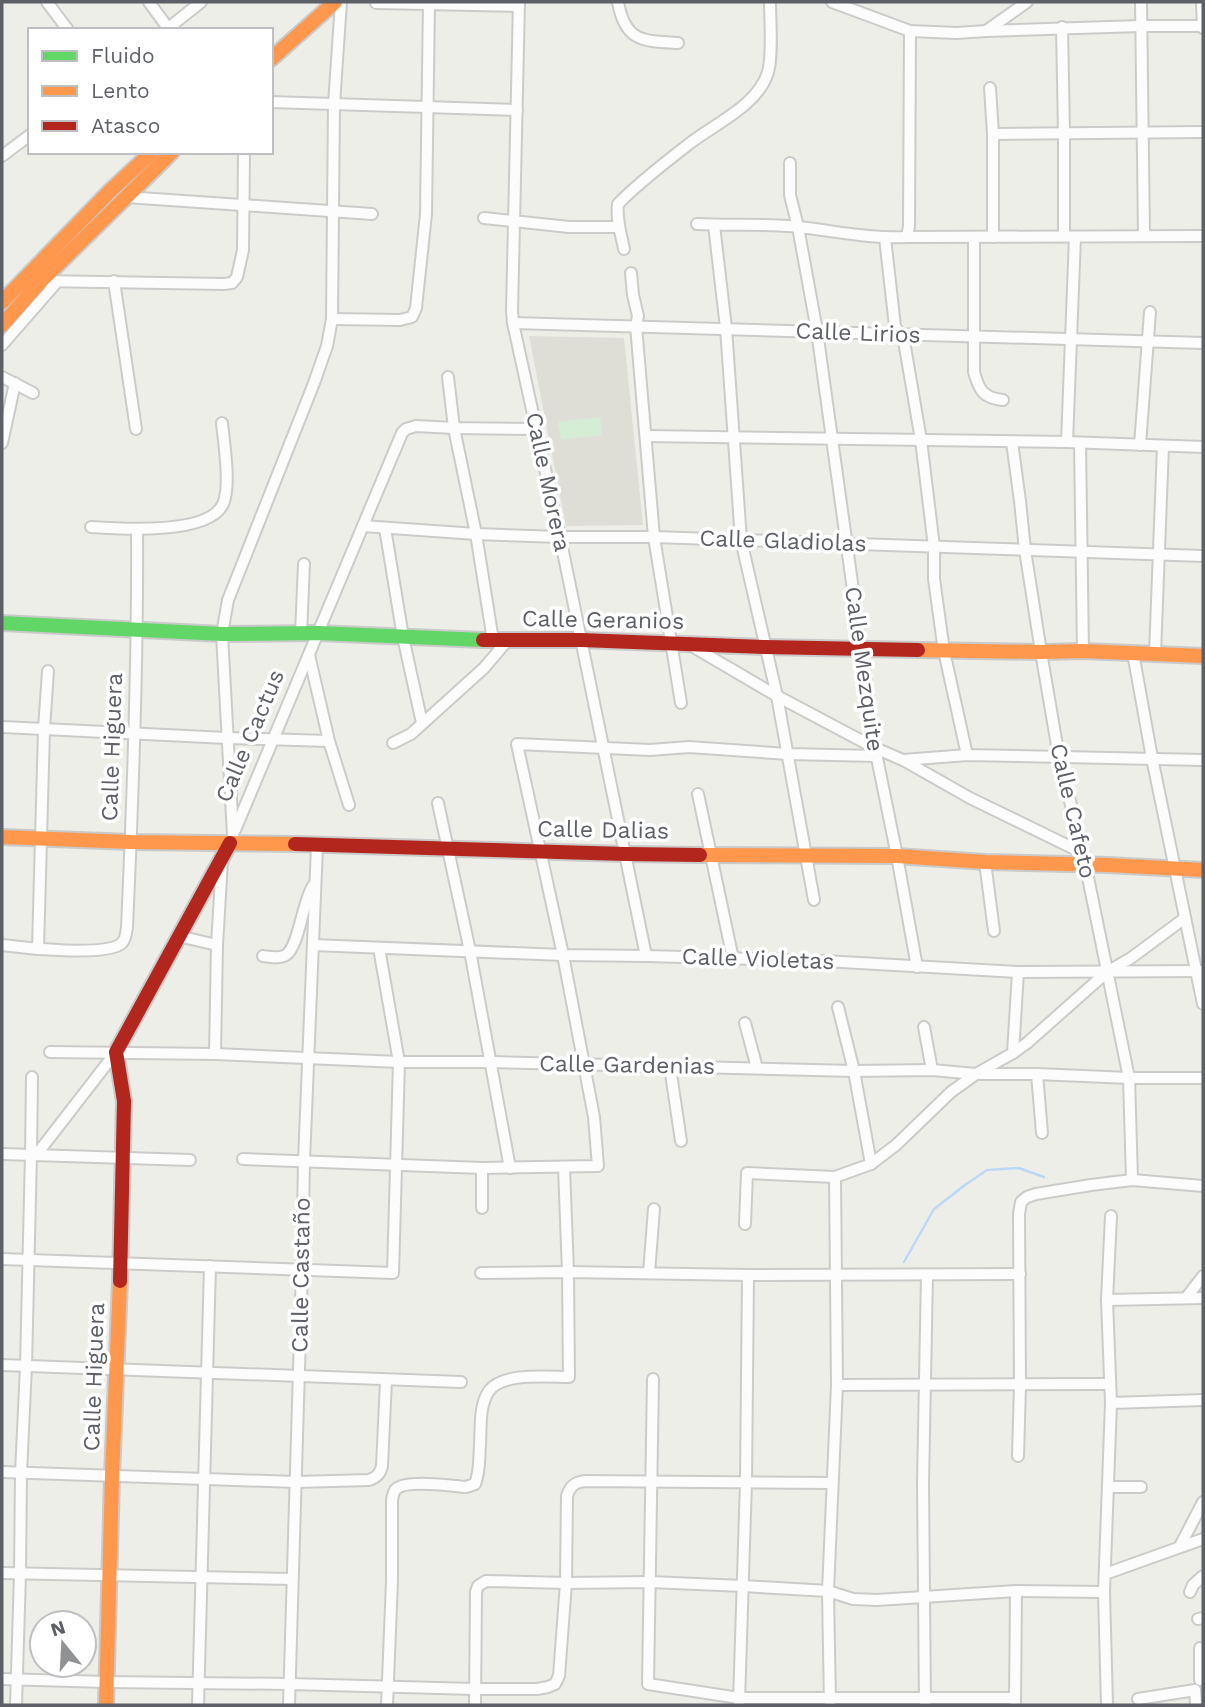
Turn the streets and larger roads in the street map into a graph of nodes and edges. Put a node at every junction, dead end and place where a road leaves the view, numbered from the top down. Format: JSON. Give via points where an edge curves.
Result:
{"nodes":[{"id":1,"x":47,"y":2,"type":"edge"},
{"id":2,"x":149,"y":2,"type":"edge"},
{"id":3,"x":201,"y":2,"type":"edge"},
{"id":4,"x":322,"y":2,"type":"edge"},
{"id":5,"x":338,"y":2,"type":"edge"},
{"id":6,"x":429,"y":2,"type":"edge"},
{"id":7,"x":618,"y":2,"type":"edge"},
{"id":8,"x":770,"y":2,"type":"edge"},
{"id":9,"x":832,"y":2,"type":"edge"},
{"id":10,"x":1027,"y":2,"type":"edge"},
{"id":11,"x":1141,"y":2,"type":"edge"},
{"id":12,"x":376,"y":3,"type":"edge"},
{"id":13,"x":1202,"y":3,"type":"edge"},
{"id":14,"x":519,"y":4,"type":"edge"},
{"id":15,"x":1140,"y":26,"type":"junction"},
{"id":16,"x":1062,"y":27,"type":"junction"},
{"id":17,"x":1203,"y":27,"type":"edge"},
{"id":18,"x":66,"y":28,"type":"edge"},
{"id":19,"x":166,"y":28,"type":"edge"},
{"id":20,"x":168,"y":28,"type":"edge"},
{"id":21,"x":910,"y":31,"type":"junction"},
{"id":22,"x":986,"y":31,"type":"junction"},
{"id":23,"x":273,"y":43,"type":"edge"},
{"id":24,"x":677,"y":43,"type":"dead end"},
{"id":25,"x":273,"y":57,"type":"edge"},
{"id":26,"x":990,"y":88,"type":"dead end"},
{"id":27,"x":273,"y":102,"type":"edge"},
{"id":28,"x":334,"y":104,"type":"junction"},
{"id":29,"x":426,"y":107,"type":"junction"},
{"id":30,"x":517,"y":110,"type":"junction"},
{"id":31,"x":1142,"y":132,"type":"junction"},
{"id":32,"x":1203,"y":132,"type":"edge"},
{"id":33,"x":1064,"y":133,"type":"junction"},
{"id":34,"x":993,"y":134,"type":"junction"},
{"id":35,"x":28,"y":136,"type":"edge"},
{"id":36,"x":150,"y":154,"type":"edge"},
{"id":37,"x":170,"y":154,"type":"edge"},
{"id":38,"x":244,"y":154,"type":"edge"},
{"id":39,"x":2,"y":156,"type":"edge"},
{"id":40,"x":790,"y":163,"type":"dead end"},
{"id":41,"x":126,"y":197,"type":"junction"},
{"id":42,"x":242,"y":205,"type":"junction"},
{"id":43,"x":334,"y":212,"type":"junction"},
{"id":44,"x":372,"y":214,"type":"dead end"},
{"id":45,"x":484,"y":218,"type":"dead end"},
{"id":46,"x":513,"y":220,"type":"junction"},
{"id":47,"x":696,"y":224,"type":"dead end"},
{"id":48,"x":714,"y":225,"type":"junction"},
{"id":49,"x":619,"y":227,"type":"junction"},
{"id":50,"x":797,"y":227,"type":"junction"},
{"id":51,"x":1069,"y":236,"type":"junction"},
{"id":52,"x":1144,"y":236,"type":"junction"},
{"id":53,"x":1203,"y":236,"type":"edge"},
{"id":54,"x":907,"y":237,"type":"junction"},
{"id":55,"x":974,"y":237,"type":"junction"},
{"id":56,"x":993,"y":237,"type":"junction"},
{"id":57,"x":885,"y":238,"type":"junction"},
{"id":58,"x":624,"y":249,"type":"dead end"},
{"id":59,"x":631,"y":272,"type":"dead end"},
{"id":60,"x":41,"y":281,"type":"junction"},
{"id":61,"x":114,"y":281,"type":"junction"},
{"id":62,"x":57,"y":282,"type":"junction"},
{"id":63,"x":2,"y":302,"type":"edge"},
{"id":64,"x":1150,"y":312,"type":"dead end"},
{"id":65,"x":332,"y":319,"type":"junction"},
{"id":66,"x":513,"y":323,"type":"junction"},
{"id":67,"x":2,"y":325,"type":"edge"},
{"id":68,"x":636,"y":326,"type":"junction"},
{"id":69,"x":726,"y":328,"type":"junction"},
{"id":70,"x":817,"y":331,"type":"junction"},
{"id":71,"x":899,"y":334,"type":"junction"},
{"id":72,"x":974,"y":336,"type":"junction"},
{"id":73,"x":1072,"y":340,"type":"junction"},
{"id":74,"x":1147,"y":342,"type":"junction"},
{"id":75,"x":1203,"y":343,"type":"edge"},
{"id":76,"x":2,"y":345,"type":"edge"},
{"id":77,"x":2,"y":377,"type":"edge"},
{"id":78,"x":447,"y":377,"type":"dead end"},
{"id":79,"x":15,"y":383,"type":"junction"},
{"id":80,"x":33,"y":393,"type":"dead end"},
{"id":81,"x":1003,"y":400,"type":"dead end"},
{"id":82,"x":222,"y":424,"type":"dead end"},
{"id":83,"x":454,"y":428,"type":"junction"},
{"id":84,"x":135,"y":429,"type":"dead end"},
{"id":85,"x":536,"y":429,"type":"junction"},
{"id":86,"x":646,"y":436,"type":"junction"},
{"id":87,"x":734,"y":437,"type":"junction"},
{"id":88,"x":832,"y":439,"type":"junction"},
{"id":89,"x":921,"y":440,"type":"junction"},
{"id":90,"x":1012,"y":442,"type":"junction"},
{"id":91,"x":1067,"y":442,"type":"junction"},
{"id":92,"x":2,"y":443,"type":"edge"},
{"id":93,"x":1080,"y":443,"type":"junction"},
{"id":94,"x":1140,"y":445,"type":"junction"},
{"id":95,"x":1163,"y":446,"type":"junction"},
{"id":96,"x":1203,"y":447,"type":"edge"},
{"id":97,"x":363,"y":526,"type":"junction"},
{"id":98,"x":91,"y":527,"type":"dead end"},
{"id":99,"x":385,"y":528,"type":"junction"},
{"id":100,"x":137,"y":530,"type":"junction"},
{"id":101,"x":476,"y":534,"type":"junction"},
{"id":102,"x":560,"y":537,"type":"junction"},
{"id":103,"x":654,"y":537,"type":"junction"},
{"id":104,"x":741,"y":540,"type":"junction"},
{"id":105,"x":846,"y":542,"type":"junction"},
{"id":106,"x":934,"y":547,"type":"junction"},
{"id":107,"x":1025,"y":550,"type":"junction"},
{"id":108,"x":1081,"y":552,"type":"junction"},
{"id":109,"x":1158,"y":554,"type":"junction"},
{"id":110,"x":1203,"y":556,"type":"edge"},
{"id":111,"x":304,"y":564,"type":"dead end"},
{"id":112,"x":2,"y":623,"type":"edge"},
{"id":113,"x":138,"y":630,"type":"junction"},
{"id":114,"x":317,"y":633,"type":"junction"},
{"id":115,"x":222,"y":634,"type":"junction"},
{"id":116,"x":301,"y":634,"type":"junction"},
{"id":117,"x":403,"y":637,"type":"junction"},
{"id":118,"x":500,"y":640,"type":"junction"},
{"id":119,"x":581,"y":640,"type":"junction"},
{"id":120,"x":670,"y":643,"type":"junction"},
{"id":121,"x":686,"y":643,"type":"junction"},
{"id":122,"x":765,"y":647,"type":"junction"},
{"id":123,"x":861,"y":649,"type":"junction"},
{"id":124,"x":944,"y":651,"type":"junction"},
{"id":125,"x":1083,"y":651,"type":"junction"},
{"id":126,"x":1041,"y":652,"type":"junction"},
{"id":127,"x":1133,"y":653,"type":"junction"},
{"id":128,"x":1155,"y":654,"type":"junction"},
{"id":129,"x":309,"y":655,"type":"junction"},
{"id":130,"x":1203,"y":656,"type":"edge"},
{"id":131,"x":48,"y":671,"type":"dead end"},
{"id":132,"x":776,"y":696,"type":"junction"},
{"id":133,"x":681,"y":704,"type":"dead end"},
{"id":134,"x":422,"y":723,"type":"junction"},
{"id":135,"x":3,"y":727,"type":"edge"},
{"id":136,"x":44,"y":729,"type":"junction"},
{"id":137,"x":135,"y":733,"type":"junction"},
{"id":138,"x":227,"y":738,"type":"junction"},
{"id":139,"x":272,"y":738,"type":"junction"},
{"id":140,"x":329,"y":741,"type":"junction"},
{"id":141,"x":393,"y":743,"type":"dead end"},
{"id":142,"x":604,"y":747,"type":"junction"},
{"id":143,"x":876,"y":752,"type":"junction"},
{"id":144,"x":788,"y":754,"type":"junction"},
{"id":145,"x":967,"y":755,"type":"junction"},
{"id":146,"x":1059,"y":757,"type":"junction"},
{"id":147,"x":1152,"y":758,"type":"junction"},
{"id":148,"x":1203,"y":760,"type":"edge"},
{"id":149,"x":903,"y":761,"type":"junction"},
{"id":150,"x":698,"y":793,"type":"dead end"},
{"id":151,"x":438,"y":803,"type":"dead end"},
{"id":152,"x":349,"y":805,"type":"dead end"},
{"id":153,"x":2,"y":837,"type":"edge"},
{"id":154,"x":40,"y":838,"type":"junction"},
{"id":155,"x":231,"y":839,"type":"junction"},
{"id":156,"x":131,"y":842,"type":"junction"},
{"id":157,"x":317,"y":846,"type":"junction"},
{"id":158,"x":448,"y":848,"type":"junction"},
{"id":159,"x":540,"y":851,"type":"junction"},
{"id":160,"x":712,"y":854,"type":"junction"},
{"id":161,"x":625,"y":855,"type":"junction"},
{"id":162,"x":805,"y":855,"type":"junction"},
{"id":163,"x":897,"y":856,"type":"junction"},
{"id":164,"x":222,"y":857,"type":"junction"},
{"id":165,"x":1084,"y":859,"type":"junction"},
{"id":166,"x":985,"y":862,"type":"junction"},
{"id":167,"x":1175,"y":868,"type":"junction"},
{"id":168,"x":1203,"y":870,"type":"edge"},
{"id":169,"x":315,"y":883,"type":"junction"},
{"id":170,"x":814,"y":900,"type":"dead end"},
{"id":171,"x":1185,"y":918,"type":"junction"},
{"id":172,"x":994,"y":931,"type":"dead end"},
{"id":173,"x":178,"y":936,"type":"junction"},
{"id":174,"x":2,"y":945,"type":"edge"},
{"id":175,"x":217,"y":945,"type":"junction"},
{"id":176,"x":313,"y":945,"type":"junction"},
{"id":177,"x":379,"y":948,"type":"junction"},
{"id":178,"x":38,"y":949,"type":"junction"},
{"id":179,"x":470,"y":951,"type":"junction"},
{"id":180,"x":263,"y":956,"type":"dead end"},
{"id":181,"x":563,"y":956,"type":"junction"},
{"id":182,"x":646,"y":956,"type":"junction"},
{"id":183,"x":733,"y":959,"type":"junction"},
{"id":184,"x":917,"y":967,"type":"junction"},
{"id":185,"x":1200,"y":971,"type":"edge"},
{"id":186,"x":1018,"y":972,"type":"junction"},
{"id":187,"x":1107,"y":972,"type":"junction"},
{"id":188,"x":1203,"y":1004,"type":"edge"},
{"id":189,"x":838,"y":1007,"type":"dead end"},
{"id":190,"x":745,"y":1023,"type":"dead end"},
{"id":191,"x":924,"y":1027,"type":"dead end"},
{"id":192,"x":50,"y":1052,"type":"dead end"},
{"id":193,"x":116,"y":1052,"type":"junction"},
{"id":194,"x":1013,"y":1053,"type":"junction"},
{"id":195,"x":215,"y":1054,"type":"junction"},
{"id":196,"x":307,"y":1058,"type":"junction"},
{"id":197,"x":398,"y":1062,"type":"junction"},
{"id":198,"x":491,"y":1062,"type":"junction"},
{"id":199,"x":583,"y":1064,"type":"junction"},
{"id":200,"x":670,"y":1067,"type":"junction"},
{"id":201,"x":757,"y":1069,"type":"junction"},
{"id":202,"x":932,"y":1070,"type":"junction"},
{"id":203,"x":854,"y":1071,"type":"junction"},
{"id":204,"x":976,"y":1074,"type":"junction"},
{"id":205,"x":1037,"y":1074,"type":"junction"},
{"id":206,"x":32,"y":1077,"type":"dead end"},
{"id":207,"x":1129,"y":1078,"type":"junction"},
{"id":208,"x":1203,"y":1078,"type":"edge"},
{"id":209,"x":1042,"y":1133,"type":"dead end"},
{"id":210,"x":681,"y":1141,"type":"dead end"},
{"id":211,"x":2,"y":1154,"type":"edge"},
{"id":212,"x":34,"y":1154,"type":"junction"},
{"id":213,"x":123,"y":1157,"type":"junction"},
{"id":214,"x":243,"y":1159,"type":"dead end"},
{"id":215,"x":190,"y":1160,"type":"dead end"},
{"id":216,"x":304,"y":1161,"type":"junction"},
{"id":217,"x":871,"y":1164,"type":"junction"},
{"id":218,"x":396,"y":1165,"type":"junction"},
{"id":219,"x":564,"y":1167,"type":"junction"},
{"id":220,"x":482,"y":1168,"type":"junction"},
{"id":221,"x":510,"y":1168,"type":"junction"},
{"id":222,"x":835,"y":1177,"type":"junction"},
{"id":223,"x":1132,"y":1180,"type":"junction"},
{"id":224,"x":1203,"y":1186,"type":"edge"},
{"id":225,"x":482,"y":1208,"type":"dead end"},
{"id":226,"x":654,"y":1209,"type":"dead end"},
{"id":227,"x":1111,"y":1216,"type":"dead end"},
{"id":228,"x":745,"y":1224,"type":"dead end"},
{"id":229,"x":2,"y":1259,"type":"edge"},
{"id":230,"x":29,"y":1259,"type":"junction"},
{"id":231,"x":121,"y":1262,"type":"junction"},
{"id":232,"x":210,"y":1266,"type":"junction"},
{"id":233,"x":302,"y":1269,"type":"junction"},
{"id":234,"x":568,"y":1272,"type":"junction"},
{"id":235,"x":481,"y":1273,"type":"dead end"},
{"id":236,"x":649,"y":1273,"type":"junction"},
{"id":237,"x":1020,"y":1274,"type":"junction"},
{"id":238,"x":748,"y":1275,"type":"junction"},
{"id":239,"x":835,"y":1275,"type":"junction"},
{"id":240,"x":927,"y":1275,"type":"junction"},
{"id":241,"x":1203,"y":1276,"type":"edge"},
{"id":242,"x":1186,"y":1298,"type":"junction"},
{"id":243,"x":1203,"y":1298,"type":"edge"},
{"id":244,"x":1107,"y":1300,"type":"junction"},
{"id":245,"x":2,"y":1365,"type":"edge"},
{"id":246,"x":26,"y":1366,"type":"junction"},
{"id":247,"x":117,"y":1369,"type":"junction"},
{"id":248,"x":208,"y":1372,"type":"junction"},
{"id":249,"x":298,"y":1376,"type":"junction"},
{"id":250,"x":653,"y":1379,"type":"dead end"},
{"id":251,"x":386,"y":1381,"type":"junction"},
{"id":252,"x":461,"y":1382,"type":"dead end"},
{"id":253,"x":1110,"y":1384,"type":"junction"},
{"id":254,"x":837,"y":1385,"type":"junction"},
{"id":255,"x":925,"y":1385,"type":"junction"},
{"id":256,"x":1020,"y":1385,"type":"junction"},
{"id":257,"x":1203,"y":1400,"type":"edge"},
{"id":258,"x":1111,"y":1403,"type":"junction"},
{"id":259,"x":1018,"y":1456,"type":"dead end"},
{"id":260,"x":2,"y":1472,"type":"edge"},
{"id":261,"x":21,"y":1473,"type":"junction"},
{"id":262,"x":112,"y":1476,"type":"junction"},
{"id":263,"x":204,"y":1478,"type":"junction"},
{"id":264,"x":651,"y":1481,"type":"junction"},
{"id":265,"x":296,"y":1482,"type":"junction"},
{"id":266,"x":746,"y":1482,"type":"junction"},
{"id":267,"x":832,"y":1483,"type":"junction"},
{"id":268,"x":1108,"y":1487,"type":"junction"},
{"id":269,"x":1141,"y":1487,"type":"dead end"},
{"id":270,"x":1203,"y":1502,"type":"edge"},
{"id":271,"x":1203,"y":1539,"type":"edge"},
{"id":272,"x":1180,"y":1546,"type":"junction"},
{"id":273,"x":2,"y":1573,"type":"edge"},
{"id":274,"x":20,"y":1574,"type":"junction"},
{"id":275,"x":1105,"y":1574,"type":"junction"},
{"id":276,"x":110,"y":1575,"type":"junction"},
{"id":277,"x":1203,"y":1576,"type":"edge"},
{"id":278,"x":202,"y":1578,"type":"junction"},
{"id":279,"x":292,"y":1579,"type":"junction"},
{"id":280,"x":650,"y":1582,"type":"junction"},
{"id":281,"x":566,"y":1583,"type":"junction"},
{"id":282,"x":743,"y":1586,"type":"junction"},
{"id":283,"x":828,"y":1591,"type":"junction"},
{"id":284,"x":1016,"y":1591,"type":"junction"},
{"id":285,"x":1104,"y":1592,"type":"junction"},
{"id":286,"x":1190,"y":1592,"type":"dead end"},
{"id":287,"x":924,"y":1598,"type":"junction"},
{"id":288,"x":1200,"y":1648,"type":"dead end"},
{"id":289,"x":2,"y":1679,"type":"edge"},
{"id":290,"x":17,"y":1679,"type":"junction"},
{"id":291,"x":106,"y":1682,"type":"junction"},
{"id":292,"x":199,"y":1682,"type":"junction"},
{"id":293,"x":1199,"y":1683,"type":"edge"},
{"id":294,"x":290,"y":1684,"type":"junction"},
{"id":295,"x":388,"y":1686,"type":"junction"},
{"id":296,"x":475,"y":1689,"type":"junction"},
{"id":297,"x":1138,"y":1699,"type":"dead end"},
{"id":298,"x":925,"y":1701,"type":"edge"},
{"id":299,"x":739,"y":1702,"type":"edge"},
{"id":300,"x":830,"y":1702,"type":"edge"},
{"id":301,"x":1015,"y":1702,"type":"edge"},
{"id":302,"x":16,"y":1705,"type":"edge"},
{"id":303,"x":106,"y":1705,"type":"edge"},
{"id":304,"x":198,"y":1705,"type":"edge"},
{"id":305,"x":289,"y":1705,"type":"edge"},
{"id":306,"x":387,"y":1705,"type":"edge"},
{"id":307,"x":475,"y":1705,"type":"edge"},
{"id":308,"x":1107,"y":1705,"type":"edge"},
{"id":309,"x":1196,"y":1705,"type":"edge"}],
"edges":[{"from":1,"to":18,"type":"street"},
{"from":2,"to":19,"type":"street"},
{"from":3,"to":20,"type":"street"},
{"from":4,"to":23,"type":"street"},
{"from":5,"to":25,"type":"street"},
{"from":5,"to":28,"type":"street"},
{"from":6,"to":12,"type":"street"},
{"from":6,"to":14,"type":"street"},
{"from":6,"to":29,"type":"street"},
{"from":7,"to":24,"type":"street","via":[[634,36]]},
{"from":8,"to":49,"type":"street","via":[[768,72],[753,97],[621,201]]},
{"from":9,"to":21,"type":"street"},
{"from":10,"to":22,"type":"street"},
{"from":11,"to":15,"type":"street"},
{"from":13,"to":17,"type":"street"},
{"from":14,"to":30,"type":"street","name":"Calle Morera"},
{"from":15,"to":16,"type":"street"},
{"from":15,"to":17,"type":"street"},
{"from":15,"to":31,"type":"street"},
{"from":16,"to":22,"type":"street"},
{"from":16,"to":33,"type":"street"},
{"from":21,"to":22,"type":"street"},
{"from":21,"to":54,"type":"street"},
{"from":26,"to":34,"type":"street"},
{"from":27,"to":28,"type":"street"},
{"from":28,"to":29,"type":"street"},
{"from":28,"to":43,"type":"street"},
{"from":29,"to":30,"type":"street"},
{"from":29,"to":65,"type":"street","via":[[426,214],[416,308],[412,317],[400,320]]},
{"from":30,"to":46,"type":"street","name":"Calle Morera"},
{"from":31,"to":32,"type":"street"},
{"from":31,"to":33,"type":"street"},
{"from":31,"to":52,"type":"street"},
{"from":33,"to":34,"type":"street"},
{"from":33,"to":51,"type":"street"},
{"from":34,"to":56,"type":"street"},
{"from":35,"to":39,"type":"street"},
{"from":36,"to":63,"type":"street"},
{"from":37,"to":41,"type":"street"},
{"from":38,"to":42,"type":"street"},
{"from":40,"to":50,"type":"street","name":"Calle Mezquite"},
{"from":41,"to":42,"type":"street"},
{"from":41,"to":60,"type":"street"},
{"from":42,"to":43,"type":"street"},
{"from":42,"to":61,"type":"street","via":[[243,250],[232,282]]},
{"from":43,"to":44,"type":"street"},
{"from":43,"to":65,"type":"street"},
{"from":45,"to":46,"type":"street"},
{"from":46,"to":49,"type":"street"},
{"from":46,"to":66,"type":"street","name":"Calle Morera"},
{"from":47,"to":48,"type":"street"},
{"from":48,"to":50,"type":"street"},
{"from":48,"to":69,"type":"street"},
{"from":49,"to":58,"type":"street"},
{"from":50,"to":57,"type":"street"},
{"from":50,"to":70,"type":"street","name":"Calle Mezquite"},
{"from":51,"to":52,"type":"street"},
{"from":51,"to":56,"type":"street"},
{"from":51,"to":73,"type":"street"},
{"from":52,"to":53,"type":"street"},
{"from":54,"to":55,"type":"street"},
{"from":54,"to":57,"type":"street"},
{"from":55,"to":56,"type":"street"},
{"from":55,"to":72,"type":"street"},
{"from":57,"to":71,"type":"street"},
{"from":59,"to":68,"type":"street"},
{"from":60,"to":62,"type":"street"},
{"from":60,"to":67,"type":"street"},
{"from":61,"to":62,"type":"street"},
{"from":61,"to":84,"type":"street"},
{"from":62,"to":76,"type":"street"},
{"from":64,"to":74,"type":"street"},
{"from":65,"to":115,"type":"street","via":[[314,383],[231,589]]},
{"from":66,"to":68,"type":"street","name":"Calle Lirios"},
{"from":66,"to":85,"type":"street","name":"Calle Morera"},
{"from":68,"to":69,"type":"street","name":"Calle Lirios"},
{"from":68,"to":86,"type":"street"},
{"from":69,"to":70,"type":"street","name":"Calle Lirios"},
{"from":69,"to":87,"type":"street"},
{"from":70,"to":71,"type":"street","name":"Calle Lirios"},
{"from":70,"to":88,"type":"street","name":"Calle Mezquite"},
{"from":71,"to":72,"type":"street","name":"Calle Lirios"},
{"from":71,"to":89,"type":"street"},
{"from":72,"to":73,"type":"street","name":"Calle Lirios"},
{"from":72,"to":81,"type":"street","via":[[976,382],[991,399]]},
{"from":73,"to":74,"type":"street","name":"Calle Lirios"},
{"from":73,"to":91,"type":"street"},
{"from":74,"to":75,"type":"street","name":"Calle Lirios"},
{"from":74,"to":94,"type":"street"},
{"from":77,"to":79,"type":"street"},
{"from":78,"to":83,"type":"street"},
{"from":79,"to":80,"type":"street"},
{"from":79,"to":92,"type":"street"},
{"from":82,"to":100,"type":"street","via":[[226,491],[218,511],[204,521]]},
{"from":83,"to":85,"type":"street"},
{"from":83,"to":97,"type":"street","name":"Calle Cactus","via":[[405,429]]},
{"from":83,"to":101,"type":"street"},
{"from":85,"to":102,"type":"street","name":"Calle Morera"},
{"from":86,"to":87,"type":"street"},
{"from":86,"to":103,"type":"street"},
{"from":87,"to":88,"type":"street"},
{"from":87,"to":104,"type":"street"},
{"from":88,"to":89,"type":"street"},
{"from":88,"to":105,"type":"street","name":"Calle Mezquite"},
{"from":89,"to":90,"type":"street"},
{"from":89,"to":106,"type":"street"},
{"from":90,"to":91,"type":"street"},
{"from":90,"to":107,"type":"street","name":"Calle Cafeto"},
{"from":91,"to":93,"type":"street"},
{"from":93,"to":94,"type":"street"},
{"from":93,"to":108,"type":"street"},
{"from":94,"to":95,"type":"street"},
{"from":95,"to":96,"type":"street"},
{"from":95,"to":109,"type":"street"},
{"from":97,"to":99,"type":"street","name":"Calle Gladiolas"},
{"from":97,"to":114,"type":"street","name":"Calle Cactus"},
{"from":98,"to":100,"type":"street"},
{"from":99,"to":101,"type":"street","name":"Calle Gladiolas"},
{"from":99,"to":117,"type":"street"},
{"from":100,"to":113,"type":"street","name":"Calle Higuera"},
{"from":101,"to":102,"type":"street","name":"Calle Gladiolas"},
{"from":101,"to":118,"type":"street"},
{"from":102,"to":103,"type":"street","name":"Calle Gladiolas"},
{"from":102,"to":119,"type":"street","name":"Calle Morera"},
{"from":103,"to":104,"type":"street","name":"Calle Gladiolas"},
{"from":103,"to":120,"type":"street"},
{"from":104,"to":105,"type":"street","name":"Calle Gladiolas"},
{"from":104,"to":122,"type":"street"},
{"from":105,"to":106,"type":"street","name":"Calle Gladiolas"},
{"from":105,"to":123,"type":"street","name":"Calle Mezquite"},
{"from":106,"to":107,"type":"street","name":"Calle Gladiolas"},
{"from":106,"to":124,"type":"street"},
{"from":107,"to":108,"type":"street","name":"Calle Gladiolas"},
{"from":107,"to":126,"type":"street","name":"Calle Cafeto"},
{"from":108,"to":109,"type":"street","name":"Calle Gladiolas"},
{"from":108,"to":125,"type":"street"},
{"from":109,"to":110,"type":"street","name":"Calle Gladiolas"},
{"from":109,"to":128,"type":"street"},
{"from":111,"to":116,"type":"street"},
{"from":112,"to":113,"type":"street","name":"Calle Geranios"},
{"from":113,"to":115,"type":"street","name":"Calle Geranios"},
{"from":113,"to":137,"type":"street","name":"Calle Higuera"},
{"from":114,"to":116,"type":"street","name":"Calle Geranios"},
{"from":114,"to":117,"type":"street","name":"Calle Geranios"},
{"from":114,"to":129,"type":"street","name":"Calle Cactus"},
{"from":115,"to":116,"type":"street","name":"Calle Geranios"},
{"from":115,"to":138,"type":"street"},
{"from":117,"to":118,"type":"street","name":"Calle Geranios"},
{"from":117,"to":134,"type":"street"},
{"from":118,"to":119,"type":"street","name":"Calle Geranios"},
{"from":118,"to":134,"type":"street","via":[[484,668]]},
{"from":119,"to":120,"type":"street","name":"Calle Geranios"},
{"from":119,"to":142,"type":"street","name":"Calle Morera"},
{"from":120,"to":121,"type":"street","name":"Calle Geranios"},
{"from":120,"to":133,"type":"street"},
{"from":121,"to":122,"type":"street","name":"Calle Geranios"},
{"from":121,"to":132,"type":"street"},
{"from":122,"to":123,"type":"street","name":"Calle Geranios"},
{"from":122,"to":132,"type":"street"},
{"from":123,"to":124,"type":"street","name":"Calle Geranios"},
{"from":123,"to":143,"type":"street","name":"Calle Mezquite"},
{"from":124,"to":126,"type":"street","name":"Calle Geranios"},
{"from":124,"to":145,"type":"street"},
{"from":125,"to":126,"type":"street","name":"Calle Geranios"},
{"from":125,"to":127,"type":"street","name":"Calle Geranios"},
{"from":126,"to":146,"type":"street","name":"Calle Cafeto"},
{"from":127,"to":128,"type":"street","name":"Calle Geranios"},
{"from":127,"to":147,"type":"street"},
{"from":128,"to":130,"type":"street","name":"Calle Geranios"},
{"from":129,"to":139,"type":"street","name":"Calle Cactus"},
{"from":129,"to":140,"type":"street"},
{"from":131,"to":136,"type":"street"},
{"from":132,"to":143,"type":"street"},
{"from":132,"to":144,"type":"street"},
{"from":134,"to":141,"type":"street"},
{"from":135,"to":136,"type":"street"},
{"from":136,"to":137,"type":"street"},
{"from":136,"to":154,"type":"street"},
{"from":137,"to":138,"type":"street"},
{"from":137,"to":156,"type":"street","name":"Calle Higuera"},
{"from":138,"to":139,"type":"street"},
{"from":138,"to":155,"type":"street"},
{"from":139,"to":140,"type":"street"},
{"from":139,"to":155,"type":"street","name":"Calle Cactus"},
{"from":140,"to":152,"type":"street"},
{"from":142,"to":144,"type":"street"},
{"from":142,"to":159,"type":"street","via":[[517,744]]},
{"from":142,"to":161,"type":"street","name":"Calle Morera"},
{"from":143,"to":144,"type":"street"},
{"from":143,"to":149,"type":"street"},
{"from":143,"to":163,"type":"street","name":"Calle Mezquite"},
{"from":144,"to":162,"type":"street"},
{"from":145,"to":146,"type":"street"},
{"from":145,"to":149,"type":"street"},
{"from":146,"to":147,"type":"street"},
{"from":146,"to":165,"type":"street","name":"Calle Cafeto"},
{"from":147,"to":148,"type":"street"},
{"from":147,"to":167,"type":"street"},
{"from":149,"to":165,"type":"street"},
{"from":150,"to":160,"type":"street"},
{"from":151,"to":158,"type":"street"},
{"from":153,"to":154,"type":"street","name":"Calle Dalias"},
{"from":154,"to":156,"type":"street","name":"Calle Dalias"},
{"from":154,"to":178,"type":"street"},
{"from":155,"to":156,"type":"street","name":"Calle Dalias"},
{"from":155,"to":157,"type":"street","name":"Calle Dalias"},
{"from":155,"to":164,"type":"street","name":"Calle Cactus"},
{"from":156,"to":178,"type":"street","name":"Calle Higuera","via":[[127,927],[122,943],[102,950]]},
{"from":157,"to":158,"type":"street","name":"Calle Dalias"},
{"from":157,"to":169,"type":"street","name":"Calle Castaño"},
{"from":158,"to":159,"type":"street","name":"Calle Dalias"},
{"from":158,"to":179,"type":"street"},
{"from":159,"to":161,"type":"street","name":"Calle Dalias"},
{"from":159,"to":181,"type":"street"},
{"from":160,"to":161,"type":"street","name":"Calle Dalias"},
{"from":160,"to":162,"type":"street","name":"Calle Dalias"},
{"from":160,"to":183,"type":"street"},
{"from":161,"to":182,"type":"street","name":"Calle Morera"},
{"from":162,"to":163,"type":"street","name":"Calle Dalias"},
{"from":162,"to":170,"type":"street"},
{"from":163,"to":166,"type":"street","name":"Calle Dalias"},
{"from":163,"to":184,"type":"street","name":"Calle Mezquite"},
{"from":164,"to":173,"type":"street","name":"Calle Cactus"},
{"from":164,"to":175,"type":"street"},
{"from":165,"to":166,"type":"street","name":"Calle Dalias"},
{"from":165,"to":167,"type":"street","name":"Calle Dalias"},
{"from":165,"to":187,"type":"street","name":"Calle Cafeto"},
{"from":166,"to":172,"type":"street"},
{"from":167,"to":168,"type":"street","name":"Calle Dalias"},
{"from":167,"to":171,"type":"street"},
{"from":169,"to":176,"type":"street","name":"Calle Castaño"},
{"from":169,"to":180,"type":"street","via":[[290,950],[279,957]]},
{"from":171,"to":185,"type":"street"},
{"from":171,"to":187,"type":"street"},
{"from":173,"to":175,"type":"street"},
{"from":173,"to":193,"type":"street","name":"Calle Cactus"},
{"from":174,"to":178,"type":"street"},
{"from":175,"to":195,"type":"street"},
{"from":176,"to":177,"type":"street","name":"Calle Violetas"},
{"from":176,"to":196,"type":"street","name":"Calle Castaño"},
{"from":177,"to":179,"type":"street","name":"Calle Violetas"},
{"from":177,"to":197,"type":"street"},
{"from":179,"to":181,"type":"street","name":"Calle Violetas"},
{"from":179,"to":198,"type":"street"},
{"from":181,"to":182,"type":"street","name":"Calle Violetas"},
{"from":181,"to":199,"type":"street"},
{"from":182,"to":183,"type":"street","name":"Calle Violetas"},
{"from":183,"to":184,"type":"street","name":"Calle Violetas"},
{"from":184,"to":186,"type":"street","name":"Calle Violetas"},
{"from":185,"to":187,"type":"street","name":"Calle Violetas"},
{"from":185,"to":188,"type":"street"},
{"from":186,"to":187,"type":"street","name":"Calle Violetas"},
{"from":186,"to":194,"type":"street"},
{"from":187,"to":194,"type":"street"},
{"from":187,"to":207,"type":"street","name":"Calle Cafeto"},
{"from":189,"to":203,"type":"street"},
{"from":190,"to":201,"type":"street"},
{"from":191,"to":202,"type":"street"},
{"from":192,"to":193,"type":"street","name":"Calle Gardenias"},
{"from":193,"to":195,"type":"street","name":"Calle Gardenias"},
{"from":193,"to":212,"type":"street"},
{"from":193,"to":213,"type":"street","name":"Calle Higuera","via":[[124,1101]]},
{"from":194,"to":204,"type":"street"},
{"from":195,"to":196,"type":"street","name":"Calle Gardenias"},
{"from":196,"to":197,"type":"street","name":"Calle Gardenias"},
{"from":196,"to":216,"type":"street","name":"Calle Castaño"},
{"from":197,"to":198,"type":"street","name":"Calle Gardenias"},
{"from":197,"to":218,"type":"street"},
{"from":198,"to":199,"type":"street","name":"Calle Gardenias"},
{"from":198,"to":221,"type":"street"},
{"from":199,"to":200,"type":"street","name":"Calle Gardenias"},
{"from":199,"to":219,"type":"street","via":[[598,1166]]},
{"from":200,"to":201,"type":"street","name":"Calle Gardenias"},
{"from":200,"to":210,"type":"street"},
{"from":201,"to":203,"type":"street","name":"Calle Gardenias"},
{"from":202,"to":203,"type":"street","name":"Calle Gardenias"},
{"from":202,"to":204,"type":"street","name":"Calle Gardenias"},
{"from":203,"to":217,"type":"street"},
{"from":204,"to":205,"type":"street","name":"Calle Gardenias"},
{"from":204,"to":217,"type":"street"},
{"from":205,"to":207,"type":"street","name":"Calle Gardenias"},
{"from":205,"to":209,"type":"street"},
{"from":206,"to":212,"type":"street"},
{"from":207,"to":208,"type":"street","name":"Calle Gardenias"},
{"from":207,"to":223,"type":"street","name":"Calle Cafeto"},
{"from":211,"to":212,"type":"street"},
{"from":212,"to":213,"type":"street"},
{"from":212,"to":230,"type":"street"},
{"from":213,"to":215,"type":"street"},
{"from":213,"to":231,"type":"street","name":"Calle Higuera"},
{"from":214,"to":216,"type":"street"},
{"from":216,"to":218,"type":"street"},
{"from":216,"to":233,"type":"street","name":"Calle Castaño"},
{"from":217,"to":222,"type":"street"},
{"from":218,"to":220,"type":"street"},
{"from":218,"to":233,"type":"street","via":[[393,1272]]},
{"from":219,"to":221,"type":"street"},
{"from":219,"to":234,"type":"street"},
{"from":220,"to":221,"type":"street"},
{"from":220,"to":225,"type":"street"},
{"from":222,"to":228,"type":"street","via":[[747,1172]]},
{"from":222,"to":239,"type":"street"},
{"from":223,"to":224,"type":"street"},
{"from":223,"to":237,"type":"street","via":[[1027,1196],[1019,1214]]},
{"from":226,"to":236,"type":"street"},
{"from":227,"to":244,"type":"street"},
{"from":229,"to":230,"type":"street"},
{"from":230,"to":231,"type":"street"},
{"from":230,"to":246,"type":"street"},
{"from":231,"to":232,"type":"street"},
{"from":231,"to":247,"type":"street","name":"Calle Higuera"},
{"from":232,"to":233,"type":"street"},
{"from":232,"to":248,"type":"street"},
{"from":233,"to":249,"type":"street","name":"Calle Castaño"},
{"from":234,"to":235,"type":"street"},
{"from":234,"to":236,"type":"street"},
{"from":234,"to":295,"type":"street","via":[[569,1377],[512,1378],[488,1392],[475,1483],[466,1487],[411,1484],[396,1489],[392,1500]]},
{"from":236,"to":238,"type":"street"},
{"from":237,"to":240,"type":"street"},
{"from":237,"to":256,"type":"street"},
{"from":238,"to":239,"type":"street"},
{"from":238,"to":266,"type":"street"},
{"from":239,"to":240,"type":"street"},
{"from":239,"to":254,"type":"street"},
{"from":240,"to":255,"type":"street"},
{"from":241,"to":242,"type":"street"},
{"from":242,"to":243,"type":"street"},
{"from":242,"to":244,"type":"street"},
{"from":244,"to":253,"type":"street"},
{"from":245,"to":246,"type":"street"},
{"from":246,"to":247,"type":"street"},
{"from":246,"to":261,"type":"street"},
{"from":247,"to":248,"type":"street"},
{"from":247,"to":262,"type":"street","name":"Calle Higuera"},
{"from":248,"to":249,"type":"street"},
{"from":248,"to":263,"type":"street"},
{"from":249,"to":251,"type":"street"},
{"from":249,"to":265,"type":"street","name":"Calle Castaño"},
{"from":250,"to":264,"type":"street"},
{"from":251,"to":252,"type":"street"},
{"from":251,"to":265,"type":"street","via":[[380,1473],[360,1481]]},
{"from":253,"to":256,"type":"street"},
{"from":253,"to":258,"type":"street"},
{"from":254,"to":255,"type":"street"},
{"from":254,"to":267,"type":"street"},
{"from":255,"to":256,"type":"street"},
{"from":255,"to":287,"type":"street"},
{"from":256,"to":259,"type":"street"},
{"from":257,"to":258,"type":"street"},
{"from":258,"to":268,"type":"street"},
{"from":260,"to":261,"type":"street"},
{"from":261,"to":262,"type":"street"},
{"from":261,"to":274,"type":"street"},
{"from":262,"to":263,"type":"street"},
{"from":262,"to":276,"type":"street","name":"Calle Higuera"},
{"from":263,"to":265,"type":"street"},
{"from":263,"to":278,"type":"street"},
{"from":264,"to":266,"type":"street"},
{"from":264,"to":280,"type":"street"},
{"from":264,"to":281,"type":"street","via":[[585,1481],[569,1488]]},
{"from":265,"to":279,"type":"street","name":"Calle Castaño"},
{"from":266,"to":267,"type":"street"},
{"from":266,"to":282,"type":"street"},
{"from":267,"to":283,"type":"street"},
{"from":268,"to":269,"type":"street"},
{"from":268,"to":275,"type":"street"},
{"from":270,"to":272,"type":"street"},
{"from":271,"to":272,"type":"street"},
{"from":272,"to":275,"type":"street"},
{"from":273,"to":274,"type":"street"},
{"from":274,"to":276,"type":"street"},
{"from":274,"to":290,"type":"street"},
{"from":275,"to":285,"type":"street"},
{"from":276,"to":278,"type":"street"},
{"from":276,"to":291,"type":"street","name":"Calle Higuera"},
{"from":277,"to":286,"type":"street"},
{"from":278,"to":279,"type":"street"},
{"from":278,"to":292,"type":"street"},
{"from":279,"to":294,"type":"street","name":"Calle Castaño"},
{"from":280,"to":281,"type":"street"},
{"from":280,"to":282,"type":"street"},
{"from":280,"to":299,"type":"street","via":[[648,1684]]},
{"from":281,"to":296,"type":"street","via":[[555,1684],[537,1689]]},
{"from":281,"to":296,"type":"street","via":[[486,1581],[478,1586]]},
{"from":282,"to":283,"type":"street"},
{"from":282,"to":299,"type":"street"},
{"from":283,"to":287,"type":"street","via":[[853,1599]]},
{"from":283,"to":300,"type":"street"},
{"from":284,"to":285,"type":"street"},
{"from":284,"to":287,"type":"street"},
{"from":284,"to":301,"type":"street"},
{"from":285,"to":308,"type":"street"},
{"from":287,"to":298,"type":"street"},
{"from":288,"to":293,"type":"street"},
{"from":289,"to":290,"type":"street"},
{"from":290,"to":291,"type":"street"},
{"from":290,"to":302,"type":"street"},
{"from":291,"to":292,"type":"street"},
{"from":291,"to":303,"type":"street","name":"Calle Higuera"},
{"from":292,"to":294,"type":"street"},
{"from":292,"to":304,"type":"street"},
{"from":293,"to":297,"type":"street"},
{"from":293,"to":309,"type":"street"},
{"from":294,"to":295,"type":"street"},
{"from":294,"to":305,"type":"street","name":"Calle Castaño"},
{"from":295,"to":296,"type":"street"},
{"from":295,"to":306,"type":"street"},
{"from":296,"to":307,"type":"street"},
{"from":298,"to":300,"type":"street"},
{"from":298,"to":301,"type":"street"},
{"from":299,"to":300,"type":"street"}]}
